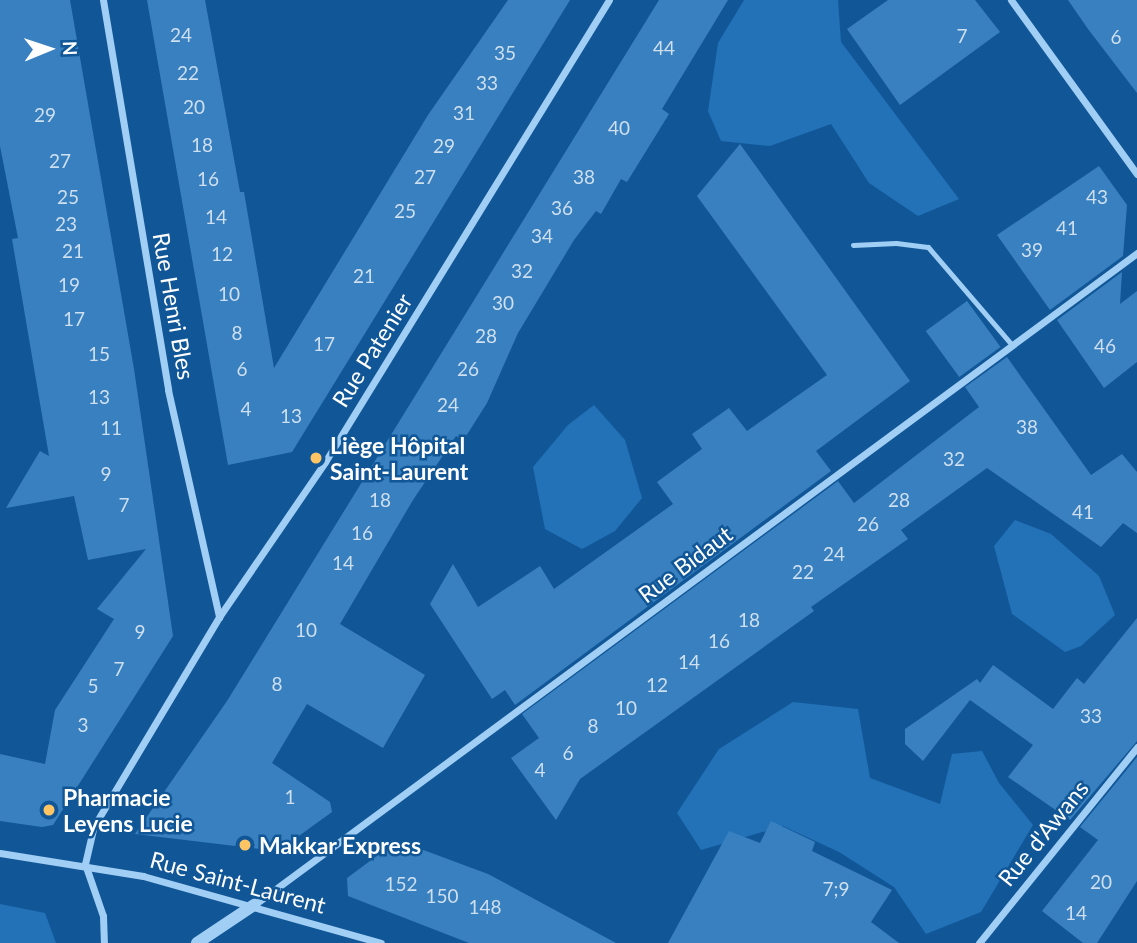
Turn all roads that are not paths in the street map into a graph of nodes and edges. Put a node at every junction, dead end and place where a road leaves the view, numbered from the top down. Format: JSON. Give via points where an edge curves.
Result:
{"nodes":[{"id":1,"x":103,"y":0,"type":"edge"},
{"id":2,"x":609,"y":0,"type":"edge"},
{"id":3,"x":1011,"y":0,"type":"edge"},
{"id":4,"x":1137,"y":174,"type":"edge"},
{"id":5,"x":853,"y":245,"type":"dead end"},
{"id":6,"x":1137,"y":253,"type":"edge"},
{"id":7,"x":1012,"y":345,"type":"junction"},
{"id":8,"x":219,"y":617,"type":"junction"},
{"id":9,"x":1137,"y":747,"type":"edge"},
{"id":10,"x":0,"y":853,"type":"edge"},
{"id":11,"x":85,"y":864,"type":"junction"},
{"id":12,"x":254,"y":905,"type":"junction"},
{"id":13,"x":104,"y":943,"type":"edge"},
{"id":14,"x":197,"y":943,"type":"edge"},
{"id":15,"x":380,"y":943,"type":"edge"},
{"id":16,"x":979,"y":943,"type":"edge"}],
"edges":[{"from":1,"to":8,"type":"street","name":"Rue Henri Bles","via":[[168,390]]},
{"from":2,"to":8,"type":"street","name":"Rue Patenier","via":[[325,462]]},
{"from":3,"to":4,"type":"street"},
{"from":5,"to":7,"type":"lane","via":[[928,247]]},
{"from":6,"to":7,"type":"street","name":"Rue Bidaut"},
{"from":7,"to":12,"type":"street","name":"Rue Bidaut"},
{"from":8,"to":11,"type":"street","name":"Rue Patenier","via":[[94,826]]},
{"from":9,"to":16,"type":"street","name":"Rue d'Awans"},
{"from":10,"to":11,"type":"street","name":"Rue Saint-Laurent"},
{"from":11,"to":12,"type":"street","name":"Rue Saint-Laurent"},
{"from":11,"to":13,"type":"street","via":[[103,916]]},
{"from":12,"to":14,"type":"street"},
{"from":12,"to":15,"type":"street","name":"Rue Saint-Laurent"}]}
